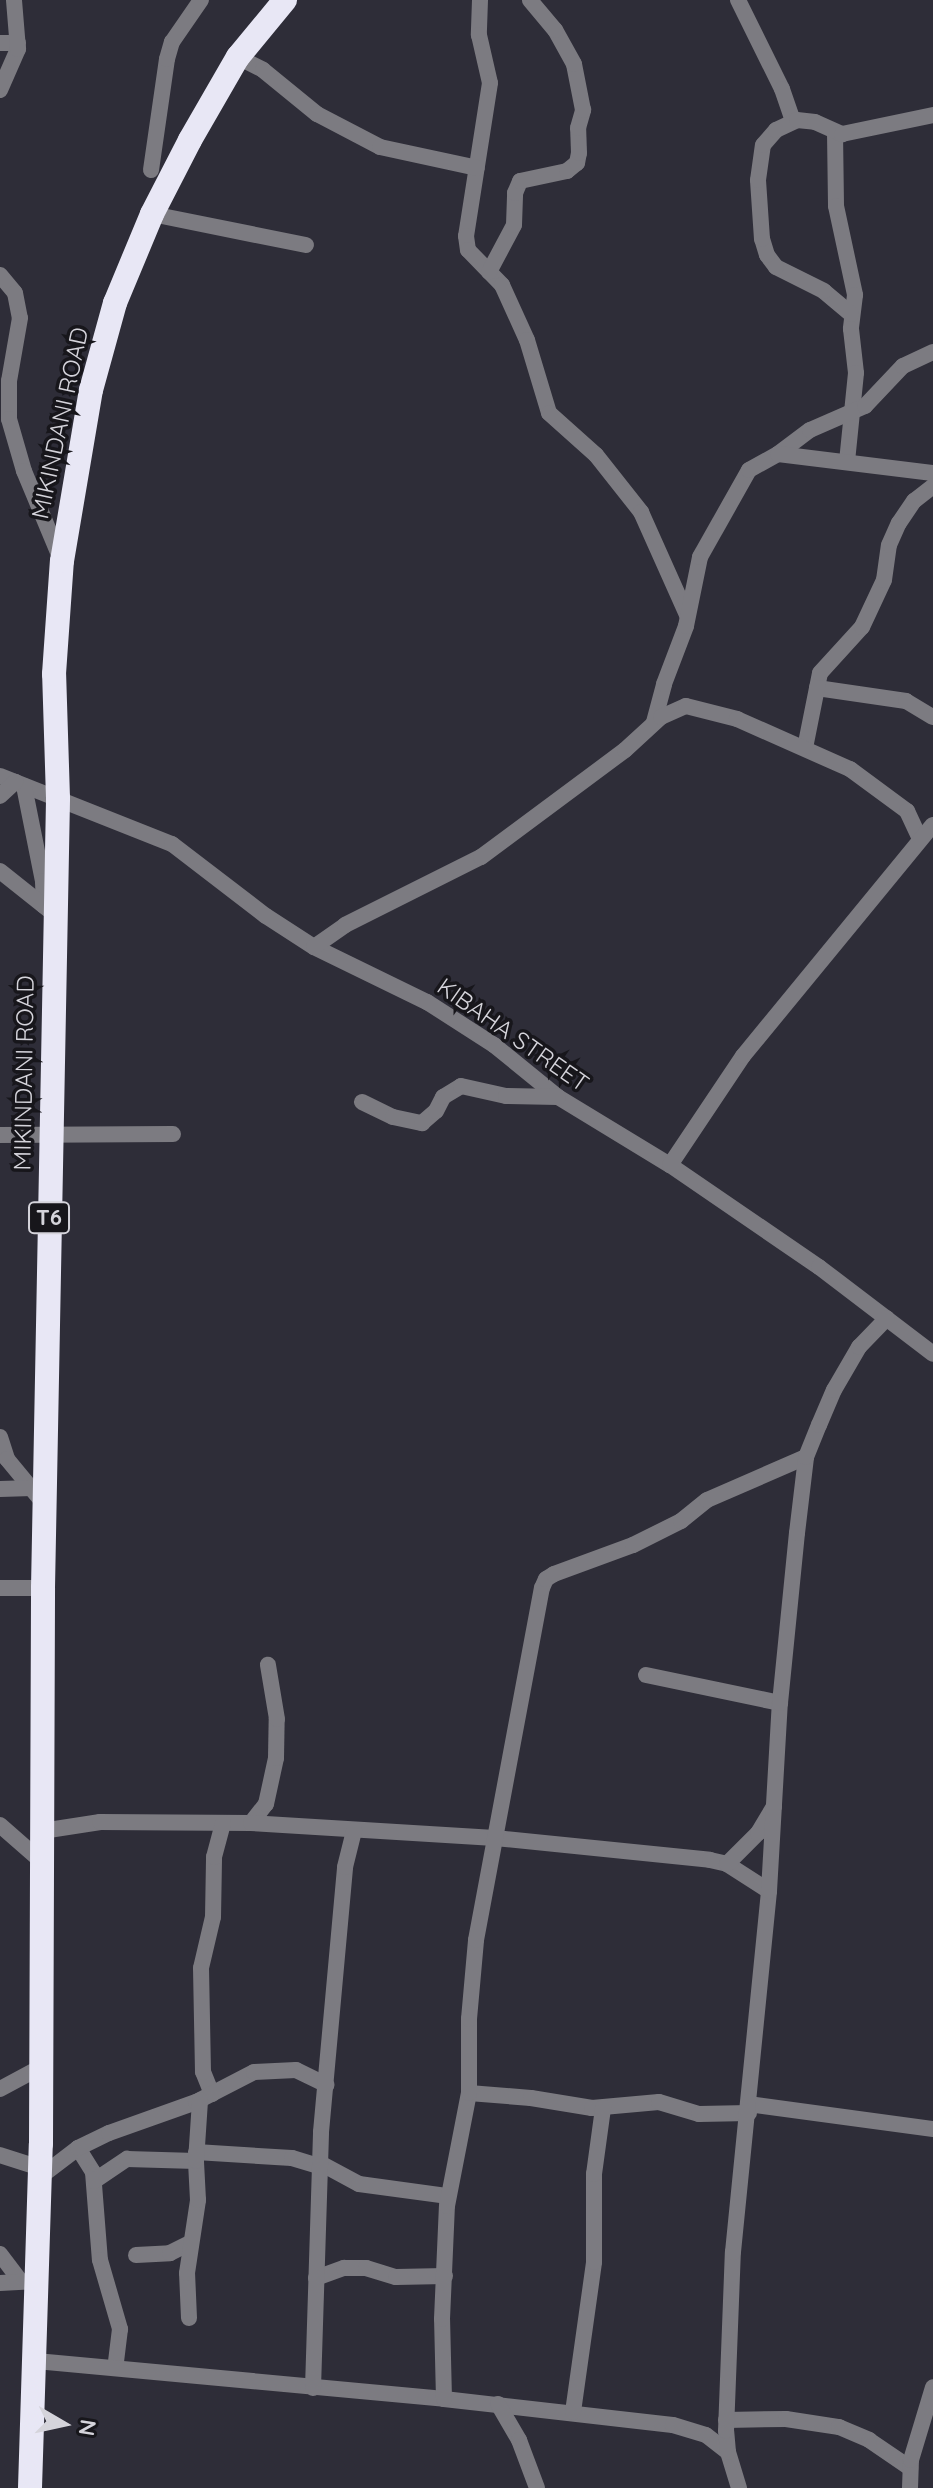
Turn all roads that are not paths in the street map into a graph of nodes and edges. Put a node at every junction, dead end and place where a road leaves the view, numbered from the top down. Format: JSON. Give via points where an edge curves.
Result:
{"nodes":[{"id":1,"x":14,"y":0,"type":"edge"},
{"id":2,"x":201,"y":0,"type":"edge"},
{"id":3,"x":285,"y":0,"type":"edge"},
{"id":4,"x":480,"y":0,"type":"edge"},
{"id":5,"x":530,"y":0,"type":"edge"},
{"id":6,"x":738,"y":0,"type":"edge"},
{"id":7,"x":0,"y":43,"type":"edge"},
{"id":8,"x":18,"y":43,"type":"junction"},
{"id":9,"x":238,"y":57,"type":"junction"},
{"id":10,"x":0,"y":90,"type":"edge"},
{"id":11,"x":933,"y":115,"type":"edge"},
{"id":12,"x":793,"y":121,"type":"junction"},
{"id":13,"x":835,"y":133,"type":"junction"},
{"id":14,"x":477,"y":168,"type":"junction"},
{"id":15,"x":151,"y":170,"type":"dead end"},
{"id":16,"x":152,"y":214,"type":"junction"},
{"id":17,"x":306,"y":245,"type":"dead end"},
{"id":18,"x":489,"y":272,"type":"junction"},
{"id":19,"x":0,"y":275,"type":"edge"},
{"id":20,"x":851,"y":314,"type":"junction"},
{"id":21,"x":933,"y":352,"type":"edge"},
{"id":22,"x":851,"y":414,"type":"junction"},
{"id":23,"x":778,"y":454,"type":"junction"},
{"id":24,"x":847,"y":462,"type":"junction"},
{"id":25,"x":933,"y":473,"type":"edge"},
{"id":26,"x":933,"y":486,"type":"edge"},
{"id":27,"x":62,"y":561,"type":"junction"},
{"id":28,"x":687,"y":615,"type":"junction"},
{"id":29,"x":817,"y":688,"type":"junction"},
{"id":30,"x":933,"y":717,"type":"edge"},
{"id":31,"x":654,"y":722,"type":"junction"},
{"id":32,"x":805,"y":748,"type":"junction"},
{"id":33,"x":13,"y":781,"type":"edge"},
{"id":34,"x":0,"y":796,"type":"edge"},
{"id":35,"x":58,"y":798,"type":"junction"},
{"id":36,"x":933,"y":825,"type":"edge"},
{"id":37,"x":920,"y":839,"type":"junction"},
{"id":38,"x":0,"y":871,"type":"edge"},
{"id":39,"x":49,"y":910,"type":"junction"},
{"id":40,"x":314,"y":947,"type":"junction"},
{"id":41,"x":558,"y":1097,"type":"junction"},
{"id":42,"x":362,"y":1102,"type":"dead end"},
{"id":43,"x":51,"y":1134,"type":"junction"},
{"id":44,"x":173,"y":1134,"type":"dead end"},
{"id":45,"x":0,"y":1135,"type":"edge"},
{"id":46,"x":670,"y":1165,"type":"junction"},
{"id":47,"x":887,"y":1318,"type":"junction"},
{"id":48,"x":933,"y":1354,"type":"edge"},
{"id":49,"x":0,"y":1437,"type":"edge"},
{"id":50,"x":806,"y":1457,"type":"junction"},
{"id":51,"x":0,"y":1489,"type":"edge"},
{"id":52,"x":38,"y":1496,"type":"junction"},
{"id":53,"x":0,"y":1588,"type":"edge"},
{"id":54,"x":43,"y":1588,"type":"junction"},
{"id":55,"x":268,"y":1665,"type":"dead end"},
{"id":56,"x":646,"y":1675,"type":"dead end"},
{"id":57,"x":780,"y":1703,"type":"junction"},
{"id":58,"x":775,"y":1804,"type":"junction"},
{"id":59,"x":223,"y":1823,"type":"junction"},
{"id":60,"x":251,"y":1823,"type":"junction"},
{"id":61,"x":0,"y":1825,"type":"edge"},
{"id":62,"x":354,"y":1830,"type":"junction"},
{"id":63,"x":42,"y":1831,"type":"junction"},
{"id":64,"x":495,"y":1838,"type":"junction"},
{"id":65,"x":41,"y":1861,"type":"junction"},
{"id":66,"x":727,"y":1864,"type":"junction"},
{"id":67,"x":769,"y":1891,"type":"junction"},
{"id":68,"x":41,"y":2067,"type":"junction"},
{"id":69,"x":327,"y":2085,"type":"junction"},
{"id":70,"x":0,"y":2089,"type":"edge"},
{"id":71,"x":469,"y":2093,"type":"junction"},
{"id":72,"x":206,"y":2097,"type":"junction"},
{"id":73,"x":603,"y":2108,"type":"junction"},
{"id":74,"x":749,"y":2108,"type":"junction"},
{"id":75,"x":933,"y":2129,"type":"edge"},
{"id":76,"x":78,"y":2148,"type":"junction"},
{"id":77,"x":0,"y":2155,"type":"edge"},
{"id":78,"x":196,"y":2157,"type":"junction"},
{"id":79,"x":320,"y":2165,"type":"junction"},
{"id":80,"x":40,"y":2172,"type":"junction"},
{"id":81,"x":94,"y":2181,"type":"junction"},
{"id":82,"x":448,"y":2196,"type":"junction"},
{"id":83,"x":190,"y":2243,"type":"junction"},
{"id":84,"x":0,"y":2254,"type":"edge"},
{"id":85,"x":136,"y":2255,"type":"dead end"},
{"id":86,"x":445,"y":2276,"type":"junction"},
{"id":87,"x":316,"y":2278,"type":"junction"},
{"id":88,"x":28,"y":2281,"type":"junction"},
{"id":89,"x":0,"y":2283,"type":"edge"},
{"id":90,"x":189,"y":2318,"type":"dead end"},
{"id":91,"x":36,"y":2361,"type":"junction"},
{"id":92,"x":115,"y":2367,"type":"junction"},
{"id":93,"x":933,"y":2387,"type":"edge"},
{"id":94,"x":313,"y":2388,"type":"junction"},
{"id":95,"x":444,"y":2399,"type":"junction"},
{"id":96,"x":498,"y":2404,"type":"junction"},
{"id":97,"x":573,"y":2412,"type":"junction"},
{"id":98,"x":726,"y":2420,"type":"junction"},
{"id":99,"x":728,"y":2452,"type":"junction"},
{"id":100,"x":910,"y":2468,"type":"junction"},
{"id":101,"x":30,"y":2488,"type":"edge"},
{"id":102,"x":537,"y":2488,"type":"edge"},
{"id":103,"x":739,"y":2488,"type":"edge"},
{"id":104,"x":910,"y":2488,"type":"edge"}],
"edges":[{"from":1,"to":8,"type":"street"},
{"from":2,"to":15,"type":"street","via":[[172,42],[167,59]]},
{"from":3,"to":9,"type":"highway","name":"MIKINDANI ROAD","number":"T6"},
{"from":4,"to":14,"type":"street","via":[[479,35],[490,83]]},
{"from":5,"to":18,"type":"street","via":[[574,64],[583,110],[579,153],[567,171],[520,181],[514,225]]},
{"from":6,"to":12,"type":"street"},
{"from":7,"to":8,"type":"street"},
{"from":8,"to":10,"type":"street"},
{"from":9,"to":14,"type":"street","via":[[263,70],[317,114],[380,147]]},
{"from":9,"to":16,"type":"highway","name":"MIKINDANI ROAD","number":"T6"},
{"from":11,"to":13,"type":"street"},
{"from":12,"to":13,"type":"street","via":[[815,122]]},
{"from":12,"to":20,"type":"street","via":[[769,137],[758,162],[762,239],[776,267],[824,291]]},
{"from":13,"to":20,"type":"street","via":[[836,206],[855,295]]},
{"from":14,"to":18,"type":"street","via":[[466,245],[472,259]]},
{"from":16,"to":17,"type":"street"},
{"from":16,"to":27,"type":"highway","name":"MIKINDANI ROAD","number":"T6","via":[[115,303],[95,376]]},
{"from":18,"to":28,"type":"street","via":[[502,285],[527,340],[549,413],[588,445],[641,512]]},
{"from":19,"to":27,"type":"street","via":[[15,293],[20,318],[9,381],[9,419],[24,471]]},
{"from":20,"to":22,"type":"street","via":[[857,355]]},
{"from":21,"to":22,"type":"street","via":[[903,366],[871,401]]},
{"from":22,"to":23,"type":"street","via":[[810,430]]},
{"from":22,"to":24,"type":"street"},
{"from":23,"to":24,"type":"street"},
{"from":23,"to":28,"type":"street","via":[[749,470],[718,521],[700,557]]},
{"from":24,"to":25,"type":"street"},
{"from":26,"to":29,"type":"street","via":[[905,513],[889,545],[884,580],[870,612],[858,633],[823,669]]},
{"from":27,"to":35,"type":"highway","name":"MIKINDANI ROAD","number":"T6","via":[[54,674]]},
{"from":28,"to":31,"type":"street"},
{"from":29,"to":30,"type":"street","via":[[906,701]]},
{"from":29,"to":32,"type":"street"},
{"from":31,"to":32,"type":"street","via":[[674,709],[694,705]]},
{"from":31,"to":40,"type":"street","via":[[625,750],[481,857],[345,925]]},
{"from":32,"to":37,"type":"street","via":[[874,783],[907,811]]},
{"from":33,"to":34,"type":"street"},
{"from":33,"to":35,"type":"street","name":"KIBAHA STREET"},
{"from":33,"to":39,"type":"street"},
{"from":35,"to":39,"type":"highway","name":"MIKINDANI ROAD","number":"T6"},
{"from":35,"to":40,"type":"street","name":"KIBAHA STREET","via":[[172,844]]},
{"from":36,"to":37,"type":"street"},
{"from":37,"to":46,"type":"street","via":[[750,1047]]},
{"from":38,"to":39,"type":"street"},
{"from":39,"to":43,"type":"highway","name":"MIKINDANI ROAD","number":"T6"},
{"from":40,"to":41,"type":"street","name":"KIBAHA STREET","via":[[427,1002],[494,1045]]},
{"from":41,"to":42,"type":"street","via":[[506,1096],[461,1086],[443,1097],[422,1123]]},
{"from":41,"to":46,"type":"street","name":"KIBAHA STREET"},
{"from":43,"to":44,"type":"street"},
{"from":43,"to":45,"type":"street"},
{"from":43,"to":52,"type":"highway","name":"MIKINDANI ROAD","number":"T6"},
{"from":46,"to":47,"type":"street","name":"KIBAHA STREET"},
{"from":47,"to":48,"type":"street","name":"KIBAHA STREET"},
{"from":47,"to":50,"type":"street","via":[[859,1347]]},
{"from":49,"to":52,"type":"street","via":[[7,1459]]},
{"from":50,"to":57,"type":"street"},
{"from":50,"to":64,"type":"street","via":[[707,1500],[681,1521],[633,1545],[546,1579]]},
{"from":51,"to":52,"type":"street"},
{"from":52,"to":54,"type":"highway","name":"MIKINDANI ROAD","number":"T6"},
{"from":53,"to":54,"type":"street"},
{"from":54,"to":63,"type":"highway","name":"MIKINDANI ROAD","number":"T6"},
{"from":55,"to":60,"type":"street","via":[[277,1719],[276,1758],[266,1804]]},
{"from":56,"to":57,"type":"street"},
{"from":57,"to":58,"type":"street"},
{"from":58,"to":66,"type":"street","via":[[758,1833]]},
{"from":58,"to":67,"type":"street"},
{"from":59,"to":60,"type":"street"},
{"from":59,"to":63,"type":"street","via":[[100,1822]]},
{"from":59,"to":72,"type":"street","via":[[214,1857],[213,1917],[201,1968]]},
{"from":60,"to":62,"type":"street"},
{"from":61,"to":65,"type":"street"},
{"from":62,"to":64,"type":"street"},
{"from":62,"to":69,"type":"street","via":[[345,1867]]},
{"from":63,"to":65,"type":"highway","name":"MIKINDANI ROAD","number":"T6"},
{"from":64,"to":66,"type":"street"},
{"from":64,"to":71,"type":"street","via":[[472,1982]]},
{"from":65,"to":68,"type":"highway","name":"MIKINDANI ROAD","number":"T6"},
{"from":66,"to":67,"type":"street"},
{"from":67,"to":74,"type":"street","via":[[750,2049]]},
{"from":68,"to":70,"type":"street"},
{"from":68,"to":80,"type":"highway","name":"MIKINDANI ROAD","number":"T6"},
{"from":69,"to":72,"type":"street","via":[[301,2071],[260,2071]]},
{"from":69,"to":79,"type":"street"},
{"from":71,"to":73,"type":"street"},
{"from":71,"to":82,"type":"street"},
{"from":72,"to":76,"type":"street"},
{"from":72,"to":78,"type":"street"},
{"from":73,"to":74,"type":"street","via":[[659,2102],[699,2114]]},
{"from":73,"to":97,"type":"street","via":[[594,2174],[594,2262]]},
{"from":74,"to":75,"type":"street"},
{"from":74,"to":98,"type":"street","via":[[737,2198]]},
{"from":76,"to":80,"type":"street"},
{"from":76,"to":81,"type":"street","via":[[90,2162]]},
{"from":77,"to":80,"type":"street"},
{"from":78,"to":79,"type":"street","via":[[292,2158]]},
{"from":78,"to":81,"type":"street","via":[[127,2159]]},
{"from":78,"to":83,"type":"street","via":[[198,2200]]},
{"from":79,"to":82,"type":"street","via":[[359,2184]]},
{"from":79,"to":87,"type":"street"},
{"from":80,"to":88,"type":"highway","name":"MIKINDANI ROAD","number":"T6"},
{"from":81,"to":92,"type":"street","via":[[100,2260],[120,2329]]},
{"from":82,"to":86,"type":"street"},
{"from":83,"to":85,"type":"street","via":[[170,2253]]},
{"from":83,"to":90,"type":"street"},
{"from":84,"to":88,"type":"street"},
{"from":86,"to":87,"type":"street","via":[[396,2277],[344,2268]]},
{"from":86,"to":95,"type":"street"},
{"from":87,"to":94,"type":"street"},
{"from":88,"to":89,"type":"street"},
{"from":88,"to":91,"type":"highway","name":"MIKINDANI ROAD","number":"T6"},
{"from":91,"to":92,"type":"street"},
{"from":91,"to":101,"type":"highway","name":"MIKINDANI ROAD","number":"T6"},
{"from":92,"to":94,"type":"street"},
{"from":93,"to":100,"type":"street"},
{"from":94,"to":95,"type":"street"},
{"from":95,"to":96,"type":"street"},
{"from":96,"to":97,"type":"street"},
{"from":96,"to":102,"type":"street"},
{"from":97,"to":99,"type":"street","via":[[689,2427]]},
{"from":98,"to":99,"type":"street"},
{"from":98,"to":100,"type":"street","via":[[786,2419],[839,2427]]},
{"from":99,"to":103,"type":"street"},
{"from":100,"to":104,"type":"street"}]}
